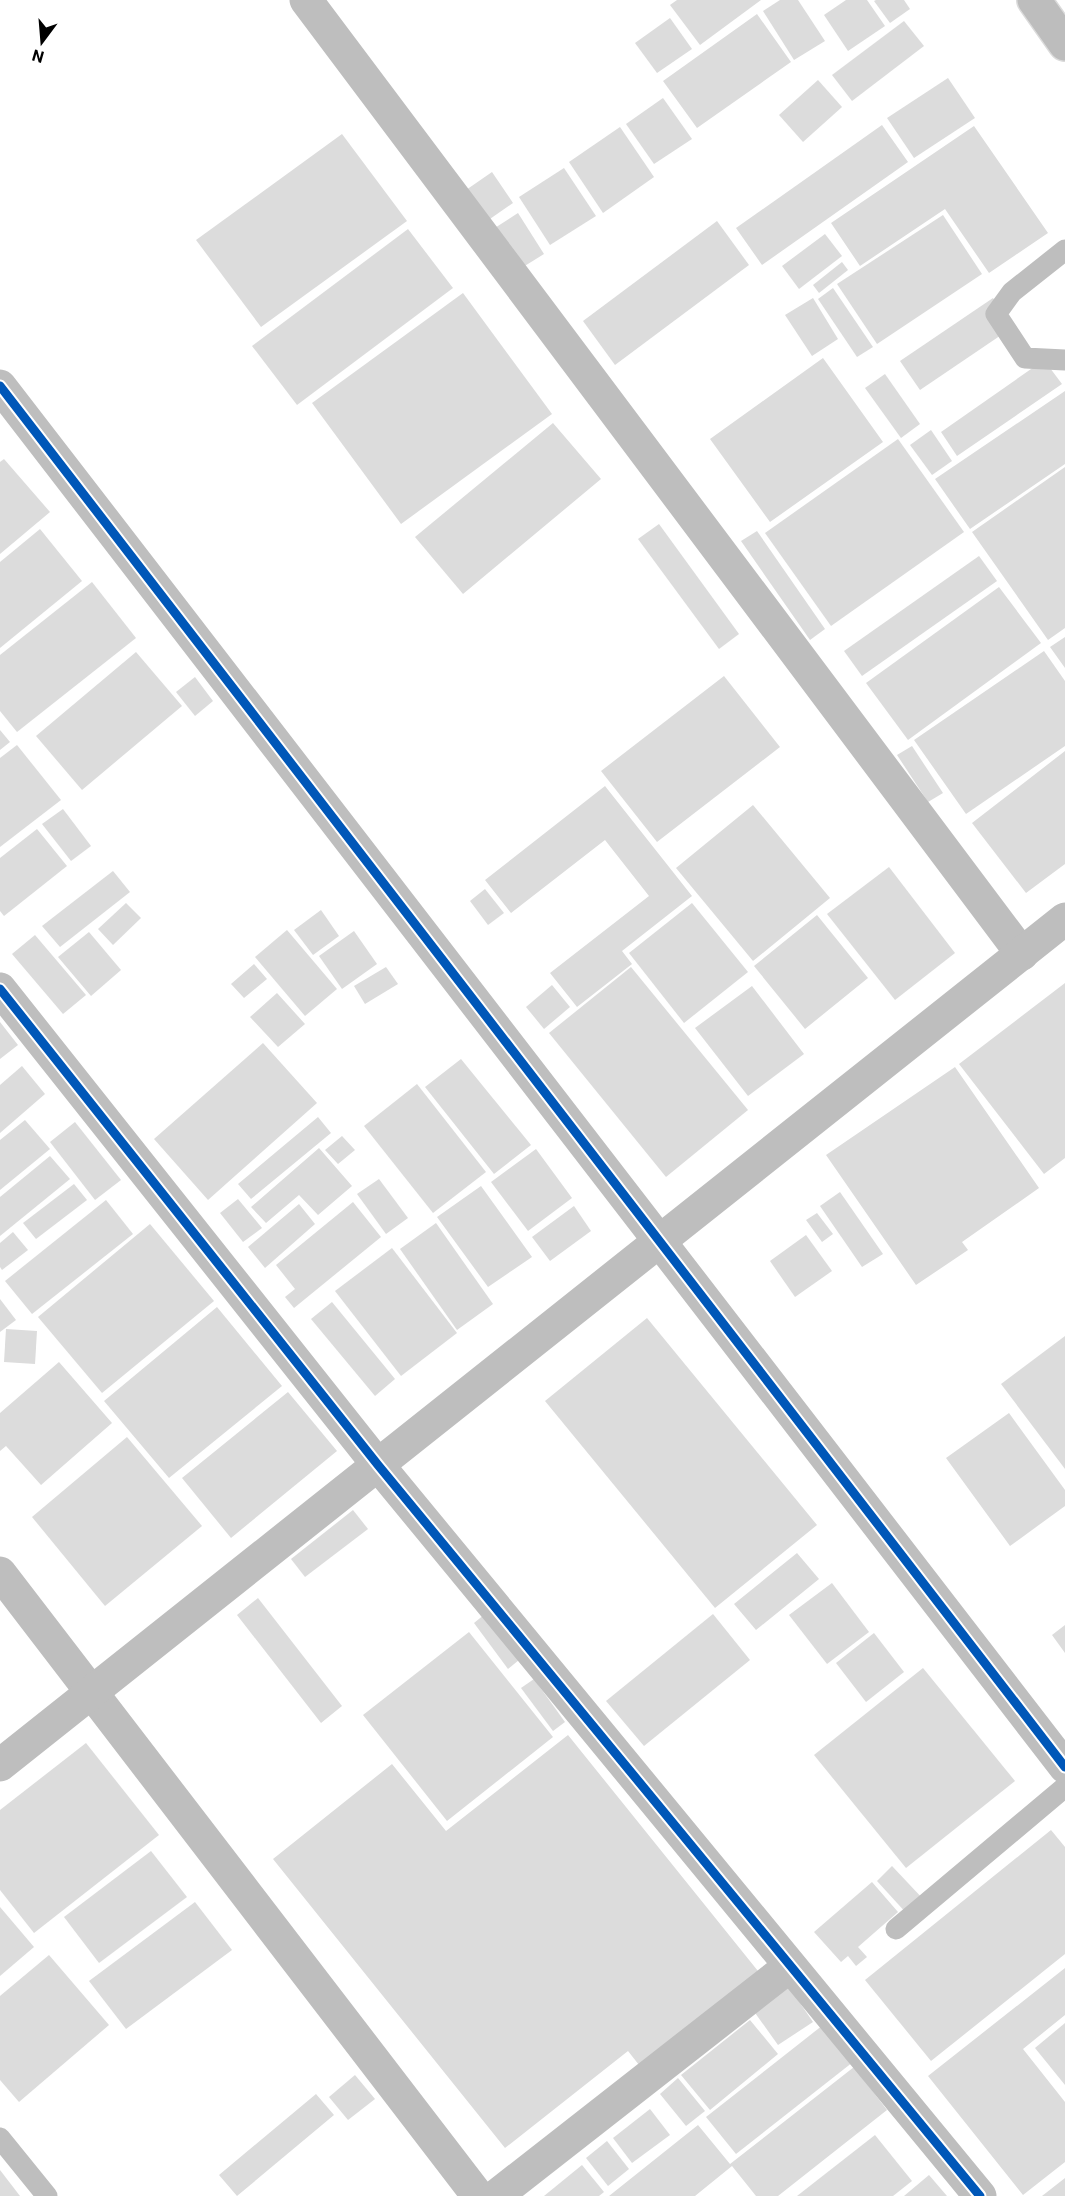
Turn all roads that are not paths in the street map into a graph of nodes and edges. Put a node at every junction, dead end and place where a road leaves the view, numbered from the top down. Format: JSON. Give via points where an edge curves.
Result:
{"nodes":[{"id":1,"x":306,"y":0,"type":"edge"},
{"id":2,"x":1035,"y":0,"type":"edge"},
{"id":3,"x":1065,"y":44,"type":"edge"},
{"id":4,"x":1065,"y":250,"type":"edge"},
{"id":5,"x":1065,"y":360,"type":"edge"},
{"id":6,"x":0,"y":386,"type":"edge"},
{"id":7,"x":1065,"y":919,"type":"edge"},
{"id":8,"x":1022,"y":954,"type":"junction"},
{"id":9,"x":0,"y":989,"type":"edge"},
{"id":10,"x":661,"y":1240,"type":"junction"},
{"id":11,"x":378,"y":1465,"type":"junction"},
{"id":12,"x":0,"y":1573,"type":"edge"},
{"id":13,"x":93,"y":1691,"type":"junction"},
{"id":14,"x":0,"y":1765,"type":"edge"},
{"id":15,"x":1065,"y":1767,"type":"edge"},
{"id":16,"x":1065,"y":1787,"type":"edge"},
{"id":17,"x":896,"y":1929,"type":"dead end"},
{"id":18,"x":790,"y":1965,"type":"junction"},
{"id":19,"x":0,"y":2138,"type":"edge"},
{"id":20,"x":47,"y":2196,"type":"edge"},
{"id":21,"x":478,"y":2196,"type":"edge"},
{"id":22,"x":496,"y":2196,"type":"edge"},
{"id":23,"x":980,"y":2196,"type":"edge"}],
"edges":[{"from":1,"to":8,"type":"street"},
{"from":2,"to":3,"type":"highway"},
{"from":4,"to":5,"type":"lane","via":[[1012,292],[996,314],[1025,358]]},
{"from":6,"to":10,"type":"street"},
{"from":7,"to":8,"type":"street"},
{"from":8,"to":10,"type":"street"},
{"from":9,"to":11,"type":"street"},
{"from":10,"to":11,"type":"street"},
{"from":10,"to":15,"type":"street"},
{"from":11,"to":13,"type":"street"},
{"from":11,"to":18,"type":"street"},
{"from":12,"to":13,"type":"street"},
{"from":13,"to":14,"type":"street"},
{"from":13,"to":21,"type":"street"},
{"from":16,"to":17,"type":"lane"},
{"from":18,"to":22,"type":"street"},
{"from":18,"to":23,"type":"street"},
{"from":19,"to":20,"type":"lane"}]}
